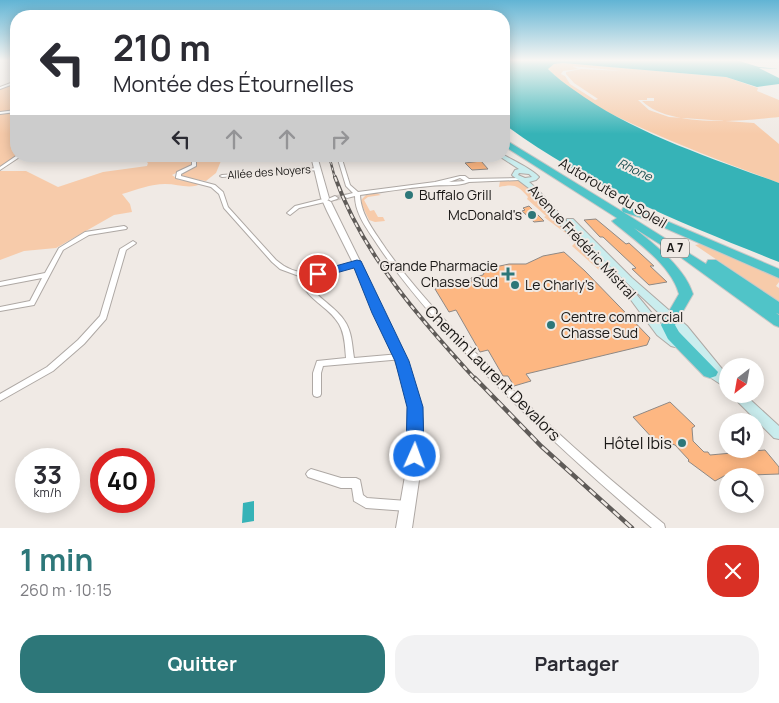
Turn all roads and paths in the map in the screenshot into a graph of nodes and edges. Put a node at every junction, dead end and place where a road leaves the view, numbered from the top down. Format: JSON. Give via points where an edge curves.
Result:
{"nodes":[{"id":1,"x":510,"y":139,"type":"edge"},
{"id":2,"x":510,"y":146,"type":"edge"},
{"id":3,"x":11,"y":162,"type":"edge"},
{"id":4,"x":194,"y":162,"type":"edge"},
{"id":5,"x":315,"y":162,"type":"edge"},
{"id":6,"x":341,"y":162,"type":"edge"},
{"id":7,"x":509,"y":162,"type":"edge"},
{"id":8,"x":511,"y":164,"type":"joint"},
{"id":9,"x":0,"y":169,"type":"edge"},
{"id":10,"x":317,"y":169,"type":"junction"},
{"id":11,"x":520,"y":175,"type":"junction"},
{"id":12,"x":222,"y":176,"type":"dead end"},
{"id":13,"x":574,"y":187,"type":"junction"},
{"id":14,"x":357,"y":194,"type":"junction"},
{"id":15,"x":347,"y":196,"type":"tunnel mouth"},
{"id":16,"x":328,"y":199,"type":"junction"},
{"id":17,"x":626,"y":210,"type":"junction"},
{"id":18,"x":290,"y":212,"type":"dead end"},
{"id":19,"x":124,"y":228,"type":"dead end"},
{"id":20,"x":133,"y":243,"type":"dead end"},
{"id":21,"x":359,"y":267,"type":"junction"},
{"id":22,"x":779,"y":274,"type":"edge"},
{"id":23,"x":46,"y":275,"type":"junction"},
{"id":24,"x":302,"y":275,"type":"junction"},
{"id":25,"x":0,"y":284,"type":"edge"},
{"id":26,"x":0,"y":309,"type":"edge"},
{"id":27,"x":779,"y":309,"type":"edge"},
{"id":28,"x":671,"y":312,"type":"junction"},
{"id":29,"x":779,"y":322,"type":"edge"},
{"id":30,"x":678,"y":332,"type":"junction"},
{"id":31,"x":400,"y":357,"type":"junction"},
{"id":32,"x":350,"y":360,"type":"junction"},
{"id":33,"x":710,"y":372,"type":"junction"},
{"id":34,"x":719,"y":375,"type":"edge"},
{"id":35,"x":719,"y":378,"type":"edge"},
{"id":36,"x":317,"y":394,"type":"dead end"},
{"id":37,"x":0,"y":398,"type":"edge"},
{"id":38,"x":746,"y":403,"type":"edge"},
{"id":39,"x":779,"y":434,"type":"edge"},
{"id":40,"x":311,"y":474,"type":"dead end"},
{"id":41,"x":408,"y":506,"type":"junction"},
{"id":42,"x":404,"y":528,"type":"edge"},
{"id":43,"x":660,"y":528,"type":"edge"}],
"edges":[{"from":1,"to":17,"type":"highway","name":"Autoroute du Soleil","number":"A 7"},
{"from":2,"to":13,"type":"highway","name":"Autoroute du Soleil","number":"A 7"},
{"from":3,"to":9,"type":"street"},
{"from":4,"to":24,"type":"street","via":[[194,166],[178,176],[213,186],[221,193],[226,207],[274,261],[282,268]]},
{"from":5,"to":10,"type":"street"},
{"from":6,"to":14,"type":"street","name":"Chemin Laurent Devalors","via":[[348,186]]},
{"from":7,"to":8,"type":"main road","name":"Avenue Frédéric Mistral"},
{"from":8,"to":11,"type":"main road","name":"Avenue Frédéric Mistral"},
{"from":10,"to":12,"type":"street","name":"Allée des Noyers"},
{"from":10,"to":16,"type":"street"},
{"from":11,"to":14,"type":"street"},
{"from":11,"to":28,"type":"main road","name":"Avenue Frédéric Mistral","via":[[534,179],[537,189],[629,280]]},
{"from":11,"to":33,"type":"main road","name":"Avenue Frédéric Mistral","via":[[628,290],[661,332]]},
{"from":13,"to":28,"type":"highway","via":[[632,232],[674,273],[686,289],[684,299]]},
{"from":13,"to":29,"type":"highway","name":"Autoroute du Soleil","number":"A 7","via":[[683,253]]},
{"from":14,"to":15,"type":"street"},
{"from":14,"to":43,"type":"street","name":"Chemin Laurent Devalors","via":[[356,202],[368,225],[424,302],[508,392]]},
{"from":16,"to":18,"type":"street"},
{"from":16,"to":21,"type":"street","via":[[339,230]]},
{"from":17,"to":22,"type":"highway"},
{"from":17,"to":27,"type":"highway","name":"Autoroute du Soleil","number":"A 7","via":[[694,251]]},
{"from":19,"to":23,"type":"street","via":[[87,233],[61,249]]},
{"from":20,"to":37,"type":"street","via":[[123,249],[103,317],[81,342],[50,368]]},
{"from":21,"to":24,"type":"street"},
{"from":21,"to":31,"type":"street"},
{"from":23,"to":25,"type":"street"},
{"from":23,"to":26,"type":"street","via":[[32,303]]},
{"from":24,"to":32,"type":"street","via":[[308,290],[341,321],[347,332]]},
{"from":28,"to":30,"type":"highway","via":[[668,325]]},
{"from":30,"to":33,"type":"highway"},
{"from":30,"to":34,"type":"main road","name":"Avenue Frédéric Mistral"},
{"from":31,"to":32,"type":"street"},
{"from":31,"to":41,"type":"street","via":[[415,407],[416,440]]},
{"from":32,"to":36,"type":"street","via":[[320,362]]},
{"from":33,"to":35,"type":"main road","name":"Avenue Frédéric Mistral"},
{"from":38,"to":39,"type":"main road"},
{"from":40,"to":41,"type":"street","via":[[341,483],[356,483],[358,498],[366,503]]},
{"from":41,"to":42,"type":"street"}]}
